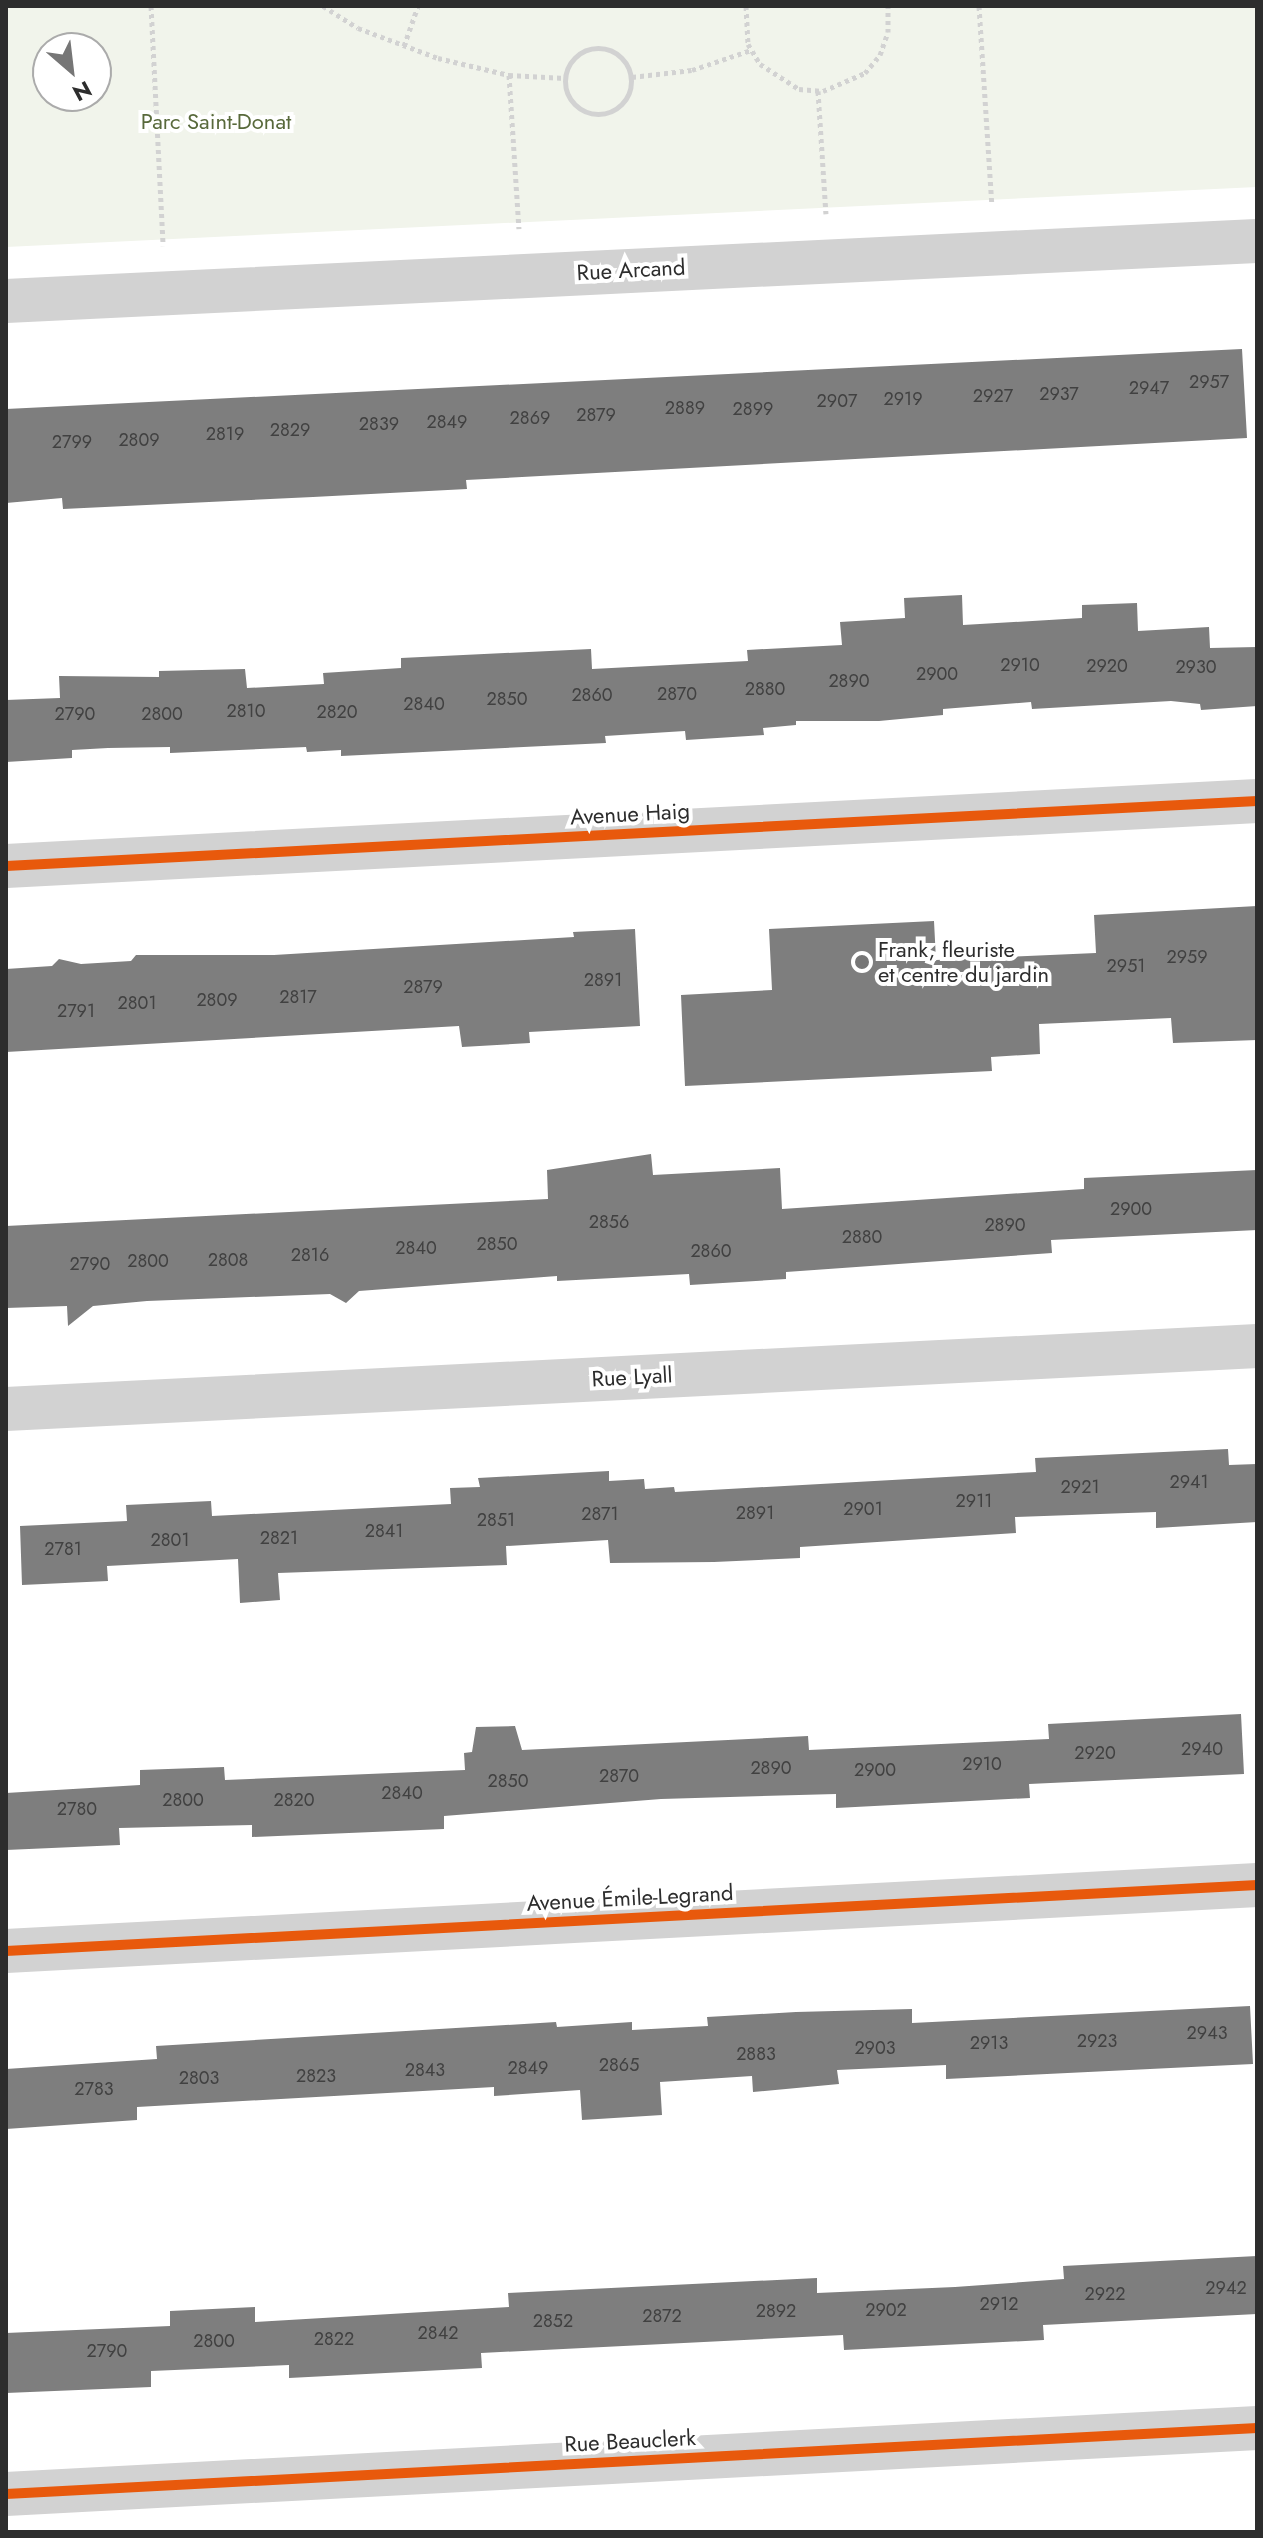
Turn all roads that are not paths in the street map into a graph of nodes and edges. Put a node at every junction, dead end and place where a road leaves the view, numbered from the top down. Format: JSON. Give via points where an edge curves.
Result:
{"nodes":[{"id":1,"x":1257,"y":241,"type":"edge"},
{"id":2,"x":6,"y":301,"type":"edge"},
{"id":3,"x":1257,"y":801,"type":"edge"},
{"id":4,"x":6,"y":866,"type":"edge"},
{"id":5,"x":1257,"y":1346,"type":"edge"},
{"id":6,"x":6,"y":1409,"type":"edge"},
{"id":7,"x":1257,"y":1885,"type":"edge"},
{"id":8,"x":6,"y":1951,"type":"edge"},
{"id":9,"x":1257,"y":2428,"type":"edge"},
{"id":10,"x":6,"y":2494,"type":"edge"}],
"edges":[{"from":1,"to":2,"type":"street","name":"Rue Arcand"},
{"from":3,"to":4,"type":"street","name":"Avenue Haig"},
{"from":5,"to":6,"type":"street","name":"Rue Lyall"},
{"from":7,"to":8,"type":"street","name":"Avenue Émile-Legrand"},
{"from":9,"to":10,"type":"street","name":"Rue Beauclerk"}]}
